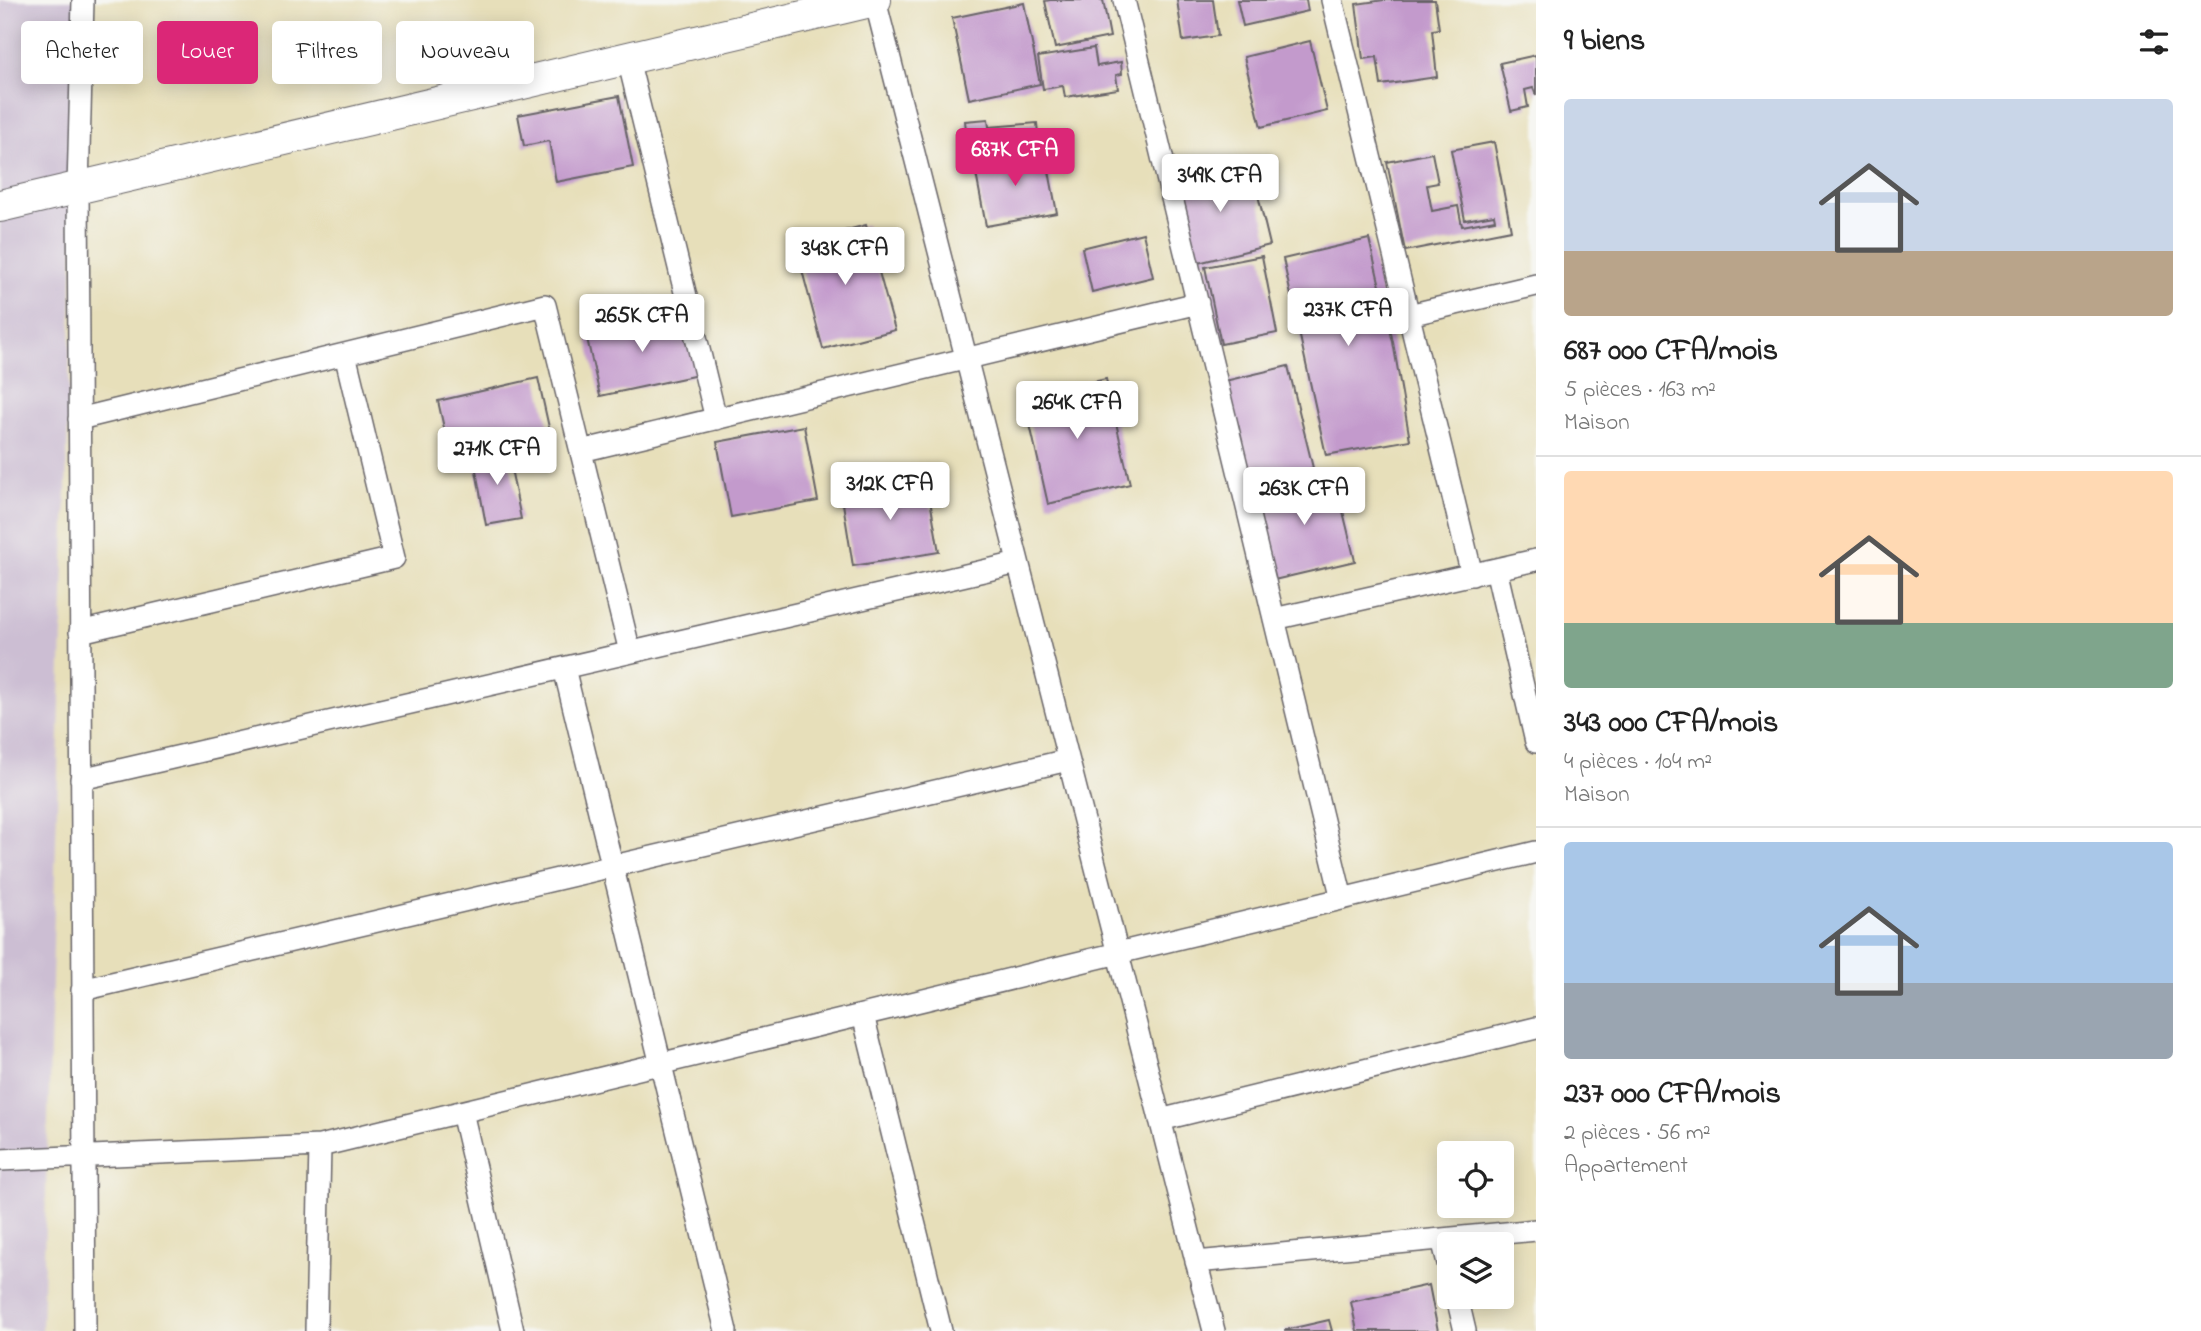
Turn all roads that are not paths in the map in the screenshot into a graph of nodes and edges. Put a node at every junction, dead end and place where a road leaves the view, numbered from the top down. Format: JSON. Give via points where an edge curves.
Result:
{"nodes":[{"id":1,"x":83,"y":0,"type":"edge"},
{"id":2,"x":875,"y":0,"type":"edge"},
{"id":3,"x":1124,"y":0,"type":"edge"},
{"id":4,"x":1332,"y":0,"type":"edge"},
{"id":5,"x":628,"y":59,"type":"junction"},
{"id":6,"x":78,"y":188,"type":"junction"},
{"id":7,"x":0,"y":206,"type":"edge"},
{"id":8,"x":1536,"y":285,"type":"edge"},
{"id":9,"x":1198,"y":303,"type":"junction"},
{"id":10,"x":1409,"y":315,"type":"junction"},
{"id":11,"x":345,"y":354,"type":"junction"},
{"id":12,"x":966,"y":359,"type":"junction"},
{"id":13,"x":79,"y":419,"type":"junction"},
{"id":14,"x":716,"y":419,"type":"junction"},
{"id":15,"x":581,"y":451,"type":"junction"},
{"id":16,"x":1536,"y":560,"type":"edge"},
{"id":17,"x":1018,"y":563,"type":"junction"},
{"id":18,"x":1496,"y":569,"type":"junction"},
{"id":19,"x":1472,"y":575,"type":"junction"},
{"id":20,"x":1274,"y":619,"type":"junction"},
{"id":21,"x":80,"y":632,"type":"junction"},
{"id":22,"x":630,"y":652,"type":"junction"},
{"id":23,"x":564,"y":668,"type":"junction"},
{"id":24,"x":1536,"y":742,"type":"edge"},
{"id":25,"x":1068,"y":760,"type":"junction"},
{"id":26,"x":82,"y":779,"type":"junction"},
{"id":27,"x":1536,"y":852,"type":"edge"},
{"id":28,"x":612,"y":866,"type":"junction"},
{"id":29,"x":1342,"y":899,"type":"junction"},
{"id":30,"x":1118,"y":953,"type":"junction"},
{"id":31,"x":82,"y":990,"type":"junction"},
{"id":32,"x":863,"y":1015,"type":"junction"},
{"id":33,"x":1536,"y":1028,"type":"edge"},
{"id":34,"x":661,"y":1064,"type":"junction"},
{"id":35,"x":462,"y":1112,"type":"junction"},
{"id":36,"x":1160,"y":1120,"type":"junction"},
{"id":37,"x":320,"y":1146,"type":"junction"},
{"id":38,"x":83,"y":1158,"type":"junction"},
{"id":39,"x":0,"y":1160,"type":"edge"},
{"id":40,"x":1536,"y":1230,"type":"edge"},
{"id":41,"x":1512,"y":1232,"type":"edge"},
{"id":42,"x":1437,"y":1238,"type":"edge"},
{"id":43,"x":1196,"y":1262,"type":"junction"},
{"id":44,"x":1460,"y":1309,"type":"edge"},
{"id":45,"x":85,"y":1331,"type":"edge"},
{"id":46,"x":316,"y":1331,"type":"edge"},
{"id":47,"x":513,"y":1331,"type":"edge"},
{"id":48,"x":726,"y":1331,"type":"edge"},
{"id":49,"x":941,"y":1331,"type":"edge"},
{"id":50,"x":1214,"y":1331,"type":"edge"},
{"id":51,"x":1465,"y":1331,"type":"edge"}],
"edges":[{"from":1,"to":6,"type":"street"},
{"from":2,"to":5,"type":"street"},
{"from":2,"to":12,"type":"street"},
{"from":3,"to":9,"type":"street"},
{"from":4,"to":10,"type":"street"},
{"from":5,"to":6,"type":"street"},
{"from":5,"to":14,"type":"street"},
{"from":6,"to":7,"type":"street"},
{"from":6,"to":13,"type":"street"},
{"from":8,"to":10,"type":"street"},
{"from":9,"to":12,"type":"street"},
{"from":9,"to":20,"type":"street"},
{"from":10,"to":19,"type":"street"},
{"from":11,"to":13,"type":"street"},
{"from":11,"to":15,"type":"street","via":[[545,305]]},
{"from":11,"to":21,"type":"street","via":[[394,558]]},
{"from":12,"to":14,"type":"street"},
{"from":12,"to":17,"type":"street"},
{"from":13,"to":21,"type":"street"},
{"from":14,"to":15,"type":"street"},
{"from":15,"to":22,"type":"street"},
{"from":16,"to":18,"type":"street"},
{"from":17,"to":22,"type":"street"},
{"from":17,"to":25,"type":"street"},
{"from":18,"to":19,"type":"street"},
{"from":18,"to":24,"type":"street"},
{"from":19,"to":20,"type":"street"},
{"from":20,"to":29,"type":"street"},
{"from":21,"to":26,"type":"street"},
{"from":22,"to":23,"type":"street"},
{"from":23,"to":26,"type":"street"},
{"from":23,"to":28,"type":"street"},
{"from":25,"to":28,"type":"street"},
{"from":25,"to":30,"type":"street"},
{"from":26,"to":31,"type":"street"},
{"from":27,"to":29,"type":"street"},
{"from":28,"to":31,"type":"street"},
{"from":28,"to":34,"type":"street"},
{"from":29,"to":30,"type":"street"},
{"from":30,"to":32,"type":"street"},
{"from":30,"to":36,"type":"street"},
{"from":31,"to":38,"type":"street"},
{"from":32,"to":34,"type":"street"},
{"from":32,"to":49,"type":"street"},
{"from":33,"to":36,"type":"street"},
{"from":34,"to":35,"type":"street"},
{"from":34,"to":48,"type":"street"},
{"from":35,"to":37,"type":"street"},
{"from":35,"to":47,"type":"street"},
{"from":36,"to":43,"type":"street"},
{"from":37,"to":38,"type":"street"},
{"from":37,"to":46,"type":"street"},
{"from":38,"to":39,"type":"street"},
{"from":38,"to":45,"type":"street"},
{"from":40,"to":41,"type":"street"},
{"from":42,"to":43,"type":"street"},
{"from":43,"to":50,"type":"street"},
{"from":44,"to":51,"type":"street"}]}
